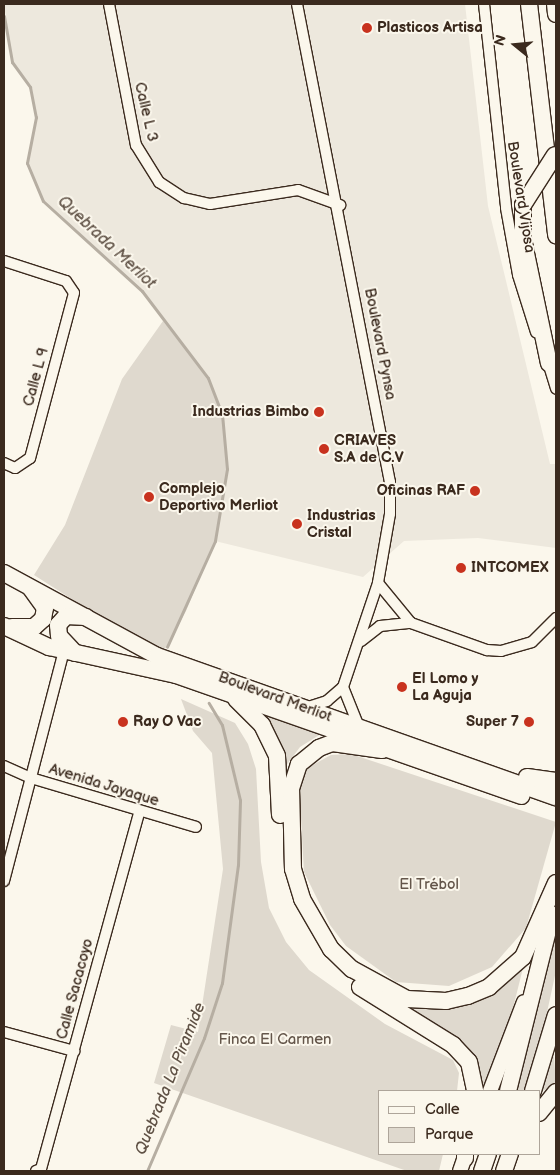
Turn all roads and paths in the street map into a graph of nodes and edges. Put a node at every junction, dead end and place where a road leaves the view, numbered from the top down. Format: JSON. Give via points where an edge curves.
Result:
{"nodes":[{"id":1,"x":109,"y":4,"type":"edge"},
{"id":2,"x":297,"y":4,"type":"edge"},
{"id":3,"x":484,"y":4,"type":"edge"},
{"id":4,"x":529,"y":4,"type":"edge"},
{"id":5,"x":556,"y":4,"type":"edge"},
{"id":6,"x":556,"y":14,"type":"edge"},
{"id":7,"x":556,"y":153,"type":"edge"},
{"id":8,"x":340,"y":205,"type":"junction"},
{"id":9,"x":556,"y":235,"type":"edge"},
{"id":10,"x":4,"y":262,"type":"edge"},
{"id":11,"x":549,"y":363,"type":"junction"},
{"id":12,"x":556,"y":389,"type":"edge"},
{"id":13,"x":4,"y":463,"type":"edge"},
{"id":14,"x":4,"y":573,"type":"edge"},
{"id":15,"x":378,"y":584,"type":"junction"},
{"id":16,"x":28,"y":585,"type":"junction"},
{"id":17,"x":86,"y":617,"type":"junction"},
{"id":18,"x":556,"y":618,"type":"edge"},
{"id":19,"x":411,"y":623,"type":"junction"},
{"id":20,"x":5,"y":627,"type":"edge"},
{"id":21,"x":358,"y":644,"type":"junction"},
{"id":22,"x":70,"y":653,"type":"junction"},
{"id":23,"x":343,"y":687,"type":"junction"},
{"id":24,"x":228,"y":693,"type":"junction"},
{"id":25,"x":305,"y":708,"type":"junction"},
{"id":26,"x":359,"y":727,"type":"junction"},
{"id":27,"x":382,"y":750,"type":"junction"},
{"id":28,"x":4,"y":766,"type":"edge"},
{"id":29,"x":31,"y":778,"type":"junction"},
{"id":30,"x":552,"y":797,"type":"edge"},
{"id":31,"x":139,"y":812,"type":"junction"},
{"id":32,"x":196,"y":827,"type":"dead end"},
{"id":33,"x":4,"y":880,"type":"edge"},
{"id":34,"x":556,"y":883,"type":"edge"},
{"id":35,"x":556,"y":898,"type":"edge"},
{"id":36,"x":545,"y":948,"type":"junction"},
{"id":37,"x":556,"y":1015,"type":"edge"},
{"id":38,"x":4,"y":1032,"type":"edge"},
{"id":39,"x":74,"y":1051,"type":"junction"},
{"id":40,"x":476,"y":1090,"type":"edge"},
{"id":41,"x":490,"y":1090,"type":"edge"},
{"id":42,"x":508,"y":1090,"type":"edge"},
{"id":43,"x":533,"y":1090,"type":"edge"},
{"id":44,"x":556,"y":1092,"type":"edge"},
{"id":45,"x":540,"y":1112,"type":"edge"},
{"id":46,"x":488,"y":1155,"type":"edge"},
{"id":47,"x":36,"y":1171,"type":"edge"},
{"id":48,"x":482,"y":1171,"type":"edge"}],
"edges":[{"from":1,"to":8,"type":"street","name":"Calle L 3","via":[[136,145],[159,182],[184,198],[210,204],[298,190]]},
{"from":2,"to":8,"type":"street","name":"Boulevard Pynsa"},
{"from":3,"to":11,"type":"street","name":"Boulevard Vijosa","via":[[490,86],[511,238],[518,275]]},
{"from":4,"to":9,"type":"main road"},
{"from":5,"to":6,"type":"main road"},
{"from":7,"to":11,"type":"main road","bridge":true,"via":[[523,205],[523,239]]},
{"from":8,"to":15,"type":"street","name":"Boulevard Pynsa","via":[[390,482],[390,514]]},
{"from":10,"to":13,"type":"street","name":"Calle L 9","via":[[72,285],[74,293],[30,458],[15,468]]},
{"from":11,"to":12,"type":"street","name":"Boulevard Vijosa"},
{"from":14,"to":16,"type":"main road","name":"Boulevard Merliot"},
{"from":15,"to":19,"type":"street"},
{"from":15,"to":21,"type":"street","name":"Boulevard Pynsa"},
{"from":16,"to":17,"type":"main road","name":"Boulevard Merliot"},
{"from":16,"to":20,"type":"main road","via":[[45,608],[43,619],[34,627]]},
{"from":17,"to":22,"type":"main road","via":[[66,616],[58,625],[58,636]]},
{"from":17,"to":25,"type":"main road","name":"Boulevard Merliot","via":[[132,645]]},
{"from":18,"to":19,"type":"street","via":[[532,642],[501,651],[487,650]]},
{"from":19,"to":21,"type":"street","via":[[380,626]]},
{"from":20,"to":22,"type":"main road","name":"Boulevard Merliot"},
{"from":21,"to":23,"type":"street","name":"Boulevard Pynsa"},
{"from":22,"to":24,"type":"main road","name":"Boulevard Merliot","via":[[145,666]]},
{"from":22,"to":29,"type":"street"},
{"from":23,"to":25,"type":"street","via":[[327,701]]},
{"from":23,"to":26,"type":"street"},
{"from":24,"to":27,"type":"main road","name":"Boulevard Merliot"},
{"from":24,"to":40,"type":"main road","via":[[262,725],[277,756],[285,875],[307,931],[344,976],[464,1055]]},
{"from":25,"to":26,"type":"main road","name":"Boulevard Merliot"},
{"from":26,"to":30,"type":"main road","name":"Boulevard Merliot","via":[[377,728],[529,778]]},
{"from":27,"to":30,"type":"main road","name":"Boulevard Merliot"},
{"from":27,"to":34,"type":"main road","via":[[332,743],[319,748],[299,764],[291,788],[293,869],[302,899],[331,949],[352,969],[407,999],[440,1002],[468,996],[496,982],[523,957]]},
{"from":28,"to":29,"type":"street","name":"Avenida Jayaque"},
{"from":29,"to":31,"type":"street","name":"Avenida Jayaque"},
{"from":29,"to":33,"type":"street"},
{"from":31,"to":32,"type":"street","name":"Avenida Jayaque"},
{"from":31,"to":39,"type":"street","name":"Calle Sacacoyo"},
{"from":35,"to":36,"type":"main road"},
{"from":36,"to":41,"type":"street"},
{"from":36,"to":42,"type":"main road"},
{"from":37,"to":43,"type":"main road"},
{"from":38,"to":39,"type":"street"},
{"from":39,"to":47,"type":"street","name":"Calle Sacacoyo","via":[[41,1169]]},
{"from":44,"to":45,"type":"main road"},
{"from":46,"to":48,"type":"main road"}]}
